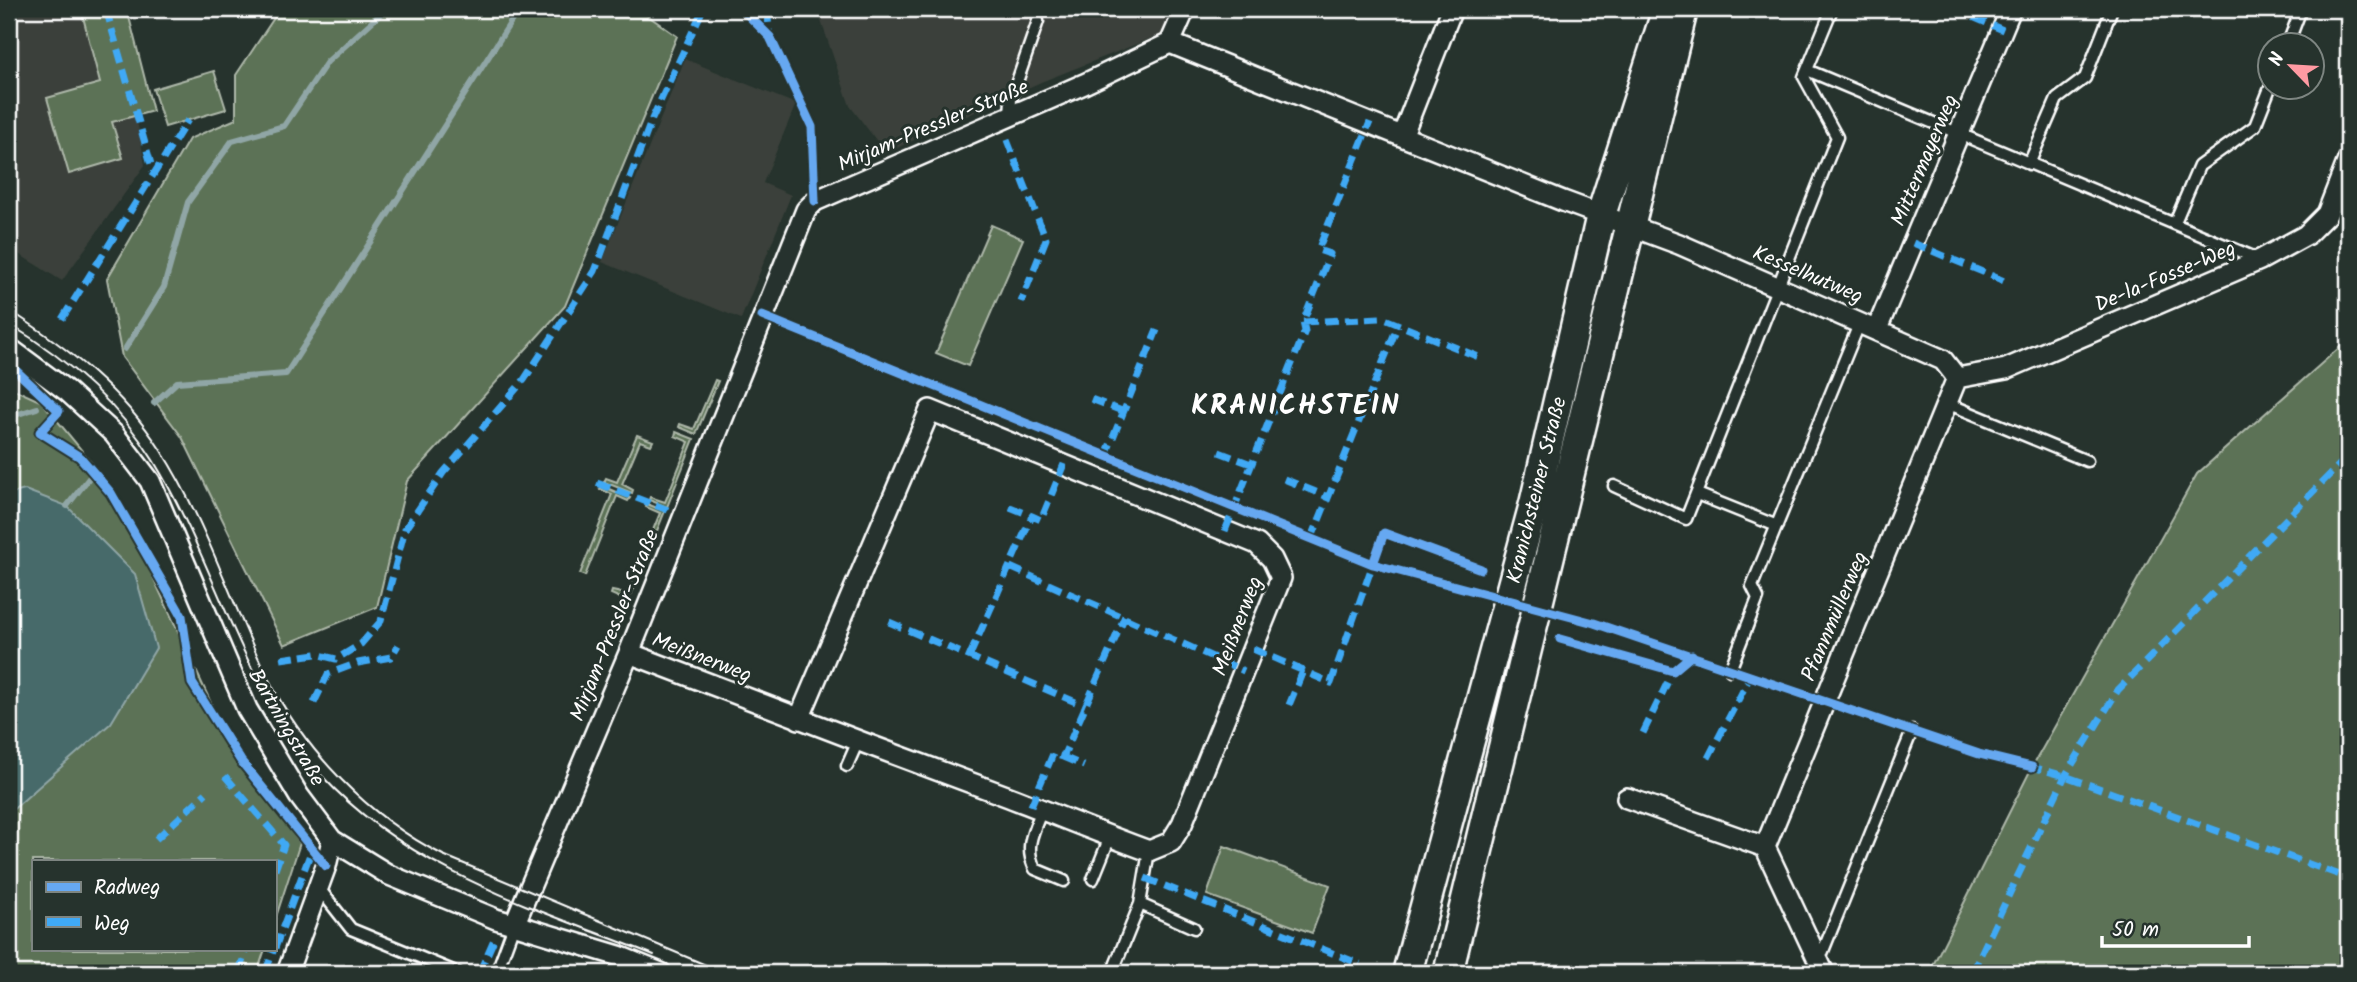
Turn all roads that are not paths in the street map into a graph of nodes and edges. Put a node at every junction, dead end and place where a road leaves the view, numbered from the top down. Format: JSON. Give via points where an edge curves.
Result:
{"nodes":[{"id":1,"x":1185,"y":9,"type":"edge"},
{"id":2,"x":1452,"y":9,"type":"edge"},
{"id":3,"x":1667,"y":9,"type":"edge"},
{"id":4,"x":1683,"y":9,"type":"edge"},
{"id":5,"x":1832,"y":9,"type":"edge"},
{"id":6,"x":2011,"y":9,"type":"edge"},
{"id":7,"x":2112,"y":9,"type":"edge"},
{"id":8,"x":2301,"y":9,"type":"edge"},
{"id":9,"x":1038,"y":21,"type":"dead end"},
{"id":10,"x":2292,"y":32,"type":"edge"},
{"id":11,"x":1171,"y":43,"type":"junction"},
{"id":12,"x":1807,"y":70,"type":"junction"},
{"id":13,"x":2264,"y":102,"type":"edge"},
{"id":14,"x":1010,"y":117,"type":"junction"},
{"id":15,"x":1403,"y":134,"type":"junction"},
{"id":16,"x":1959,"y":135,"type":"junction"},
{"id":17,"x":2348,"y":160,"type":"edge"},
{"id":18,"x":2029,"y":164,"type":"junction"},
{"id":19,"x":1601,"y":215,"type":"junction"},
{"id":20,"x":2175,"y":222,"type":"junction"},
{"id":21,"x":1632,"y":225,"type":"junction"},
{"id":22,"x":2260,"y":260,"type":"junction"},
{"id":23,"x":1776,"y":285,"type":"junction"},
{"id":24,"x":1869,"y":325,"type":"junction"},
{"id":25,"x":9,"y":348,"type":"edge"},
{"id":26,"x":1957,"y":378,"type":"junction"},
{"id":27,"x":1949,"y":404,"type":"junction"},
{"id":28,"x":2087,"y":461,"type":"dead end"},
{"id":29,"x":1614,"y":486,"type":"dead end"},
{"id":30,"x":1697,"y":495,"type":"junction"},
{"id":31,"x":1777,"y":526,"type":"junction"},
{"id":32,"x":629,"y":653,"type":"junction"},
{"id":33,"x":1730,"y":670,"type":"dead end"},
{"id":34,"x":799,"y":719,"type":"junction"},
{"id":35,"x":1912,"y":731,"type":"dead end"},
{"id":36,"x":858,"y":741,"type":"junction"},
{"id":37,"x":847,"y":766,"type":"dead end"},
{"id":38,"x":1627,"y":798,"type":"dead end"},
{"id":39,"x":1042,"y":810,"type":"junction"},
{"id":40,"x":1110,"y":837,"type":"junction"},
{"id":41,"x":332,"y":840,"type":"junction"},
{"id":42,"x":1765,"y":847,"type":"junction"},
{"id":43,"x":1149,"y":851,"type":"junction"},
{"id":44,"x":1093,"y":879,"type":"dead end"},
{"id":45,"x":1064,"y":881,"type":"dead end"},
{"id":46,"x":318,"y":887,"type":"junction"},
{"id":47,"x":1140,"y":904,"type":"junction"},
{"id":48,"x":514,"y":925,"type":"junction"},
{"id":49,"x":1194,"y":928,"type":"dead end"},
{"id":50,"x":1821,"y":967,"type":"edge"},
{"id":51,"x":291,"y":972,"type":"edge"},
{"id":52,"x":458,"y":973,"type":"edge"},
{"id":53,"x":497,"y":973,"type":"edge"},
{"id":54,"x":661,"y":973,"type":"edge"},
{"id":55,"x":1112,"y":973,"type":"edge"},
{"id":56,"x":1407,"y":973,"type":"edge"},
{"id":57,"x":1448,"y":973,"type":"edge"}],
"edges":[{"from":1,"to":11,"type":"street"},
{"from":2,"to":15,"type":"street"},
{"from":3,"to":19,"type":"main road","name":"Kranichsteiner Straße"},
{"from":4,"to":21,"type":"main road","name":"Kranichsteiner Straße"},
{"from":5,"to":12,"type":"lane"},
{"from":6,"to":16,"type":"street","name":"Mittermayerweg"},
{"from":7,"to":18,"type":"lane","via":[[2085,78],[2057,99]]},
{"from":8,"to":10,"type":"lane"},
{"from":9,"to":14,"type":"lane","via":[[1011,99]]},
{"from":11,"to":14,"type":"street","name":"Mirjam-Pressler-Straße"},
{"from":11,"to":15,"type":"street"},
{"from":12,"to":16,"type":"lane"},
{"from":12,"to":23,"type":"lane","via":[[1804,77],[1837,137]]},
{"from":13,"to":20,"type":"lane","via":[[2255,125],[2199,166]]},
{"from":14,"to":32,"type":"street","name":"Mirjam-Pressler-Straße","via":[[815,201],[806,210]]},
{"from":15,"to":19,"type":"street"},
{"from":16,"to":18,"type":"lane"},
{"from":16,"to":24,"type":"street","name":"Mittermayerweg"},
{"from":17,"to":22,"type":"street","name":"De-la-Fosse-Weg","via":[[2327,214],[2306,235]]},
{"from":18,"to":20,"type":"lane"},
{"from":19,"to":21,"type":"street","name":"Kesselhutweg"},
{"from":19,"to":56,"type":"main road","name":"Kranichsteiner Straße","via":[[1534,504]]},
{"from":20,"to":22,"type":"lane"},
{"from":21,"to":23,"type":"street","name":"Kesselhutweg"},
{"from":21,"to":57,"type":"main road","name":"Kranichsteiner Straße"},
{"from":22,"to":26,"type":"street","name":"De-la-Fosse-Weg","via":[[2006,369]]},
{"from":23,"to":24,"type":"street","name":"Kesselhutweg"},
{"from":23,"to":30,"type":"lane"},
{"from":24,"to":26,"type":"street","name":"Kesselhutweg","via":[[1943,360]]},
{"from":24,"to":31,"type":"lane"},
{"from":25,"to":41,"type":"street","name":"Bartningstraße","via":[[114,434],[150,481],[247,709],[299,796]]},
{"from":26,"to":27,"type":"street","name":"Pfannmüllerweg"},
{"from":27,"to":28,"type":"lane"},
{"from":27,"to":42,"type":"street","name":"Pfannmüllerweg"},
{"from":29,"to":30,"type":"lane","via":[[1686,519]]},
{"from":30,"to":31,"type":"lane"},
{"from":31,"to":33,"type":"lane","via":[[1752,586],[1758,598]]},
{"from":32,"to":34,"type":"street","name":"Meißnerweg"},
{"from":32,"to":48,"type":"street","name":"Mirjam-Pressler-Straße"},
{"from":34,"to":36,"type":"street","name":"Meißnerweg"},
{"from":34,"to":43,"type":"street","name":"Meißnerweg","via":[[930,410],[1257,544],[1272,559],[1281,578],[1182,824],[1171,842]]},
{"from":35,"to":50,"type":"lane"},
{"from":36,"to":37,"type":"lane"},
{"from":36,"to":39,"type":"street","name":"Meißnerweg"},
{"from":38,"to":42,"type":"street"},
{"from":39,"to":40,"type":"street","name":"Meißnerweg"},
{"from":39,"to":45,"type":"lane","via":[[1028,855],[1035,869]]},
{"from":40,"to":43,"type":"street","name":"Meißnerweg"},
{"from":40,"to":44,"type":"lane"},
{"from":41,"to":46,"type":"street"},
{"from":41,"to":48,"type":"street","name":"Bartningstraße","via":[[389,875]]},
{"from":42,"to":50,"type":"street"},
{"from":43,"to":47,"type":"lane"},
{"from":46,"to":51,"type":"street"},
{"from":46,"to":52,"type":"lane","via":[[351,929]]},
{"from":47,"to":49,"type":"lane"},
{"from":47,"to":55,"type":"lane"},
{"from":48,"to":53,"type":"lane"},
{"from":48,"to":54,"type":"street","name":"Bartningstraße"}]}
